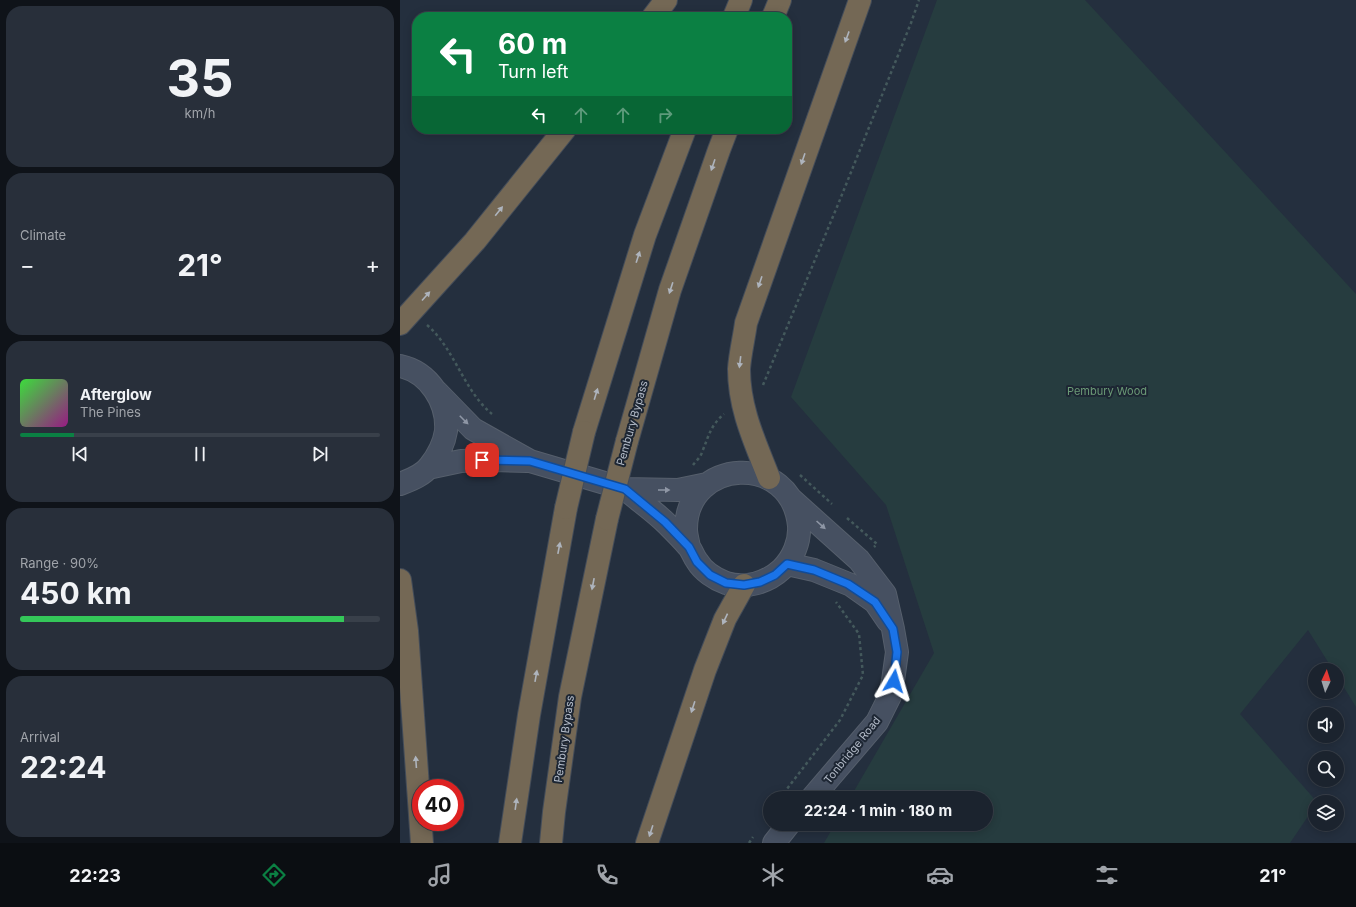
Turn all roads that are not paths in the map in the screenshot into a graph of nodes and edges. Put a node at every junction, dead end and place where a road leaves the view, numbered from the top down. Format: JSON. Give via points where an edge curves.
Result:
{"nodes":[{"id":1,"x":666,"y":0,"type":"edge"},
{"id":2,"x":741,"y":0,"type":"edge"},
{"id":3,"x":780,"y":0,"type":"edge"},
{"id":4,"x":860,"y":0,"type":"edge"},
{"id":5,"x":657,"y":12,"type":"edge"},
{"id":6,"x":736,"y":12,"type":"edge"},
{"id":7,"x":775,"y":12,"type":"edge"},
{"id":8,"x":561,"y":134,"type":"edge"},
{"id":9,"x":683,"y":134,"type":"edge"},
{"id":10,"x":725,"y":134,"type":"edge"},
{"id":11,"x":400,"y":324,"type":"edge"},
{"id":12,"x":400,"y":366,"type":"edge"},
{"id":13,"x":437,"y":392,"type":"junction"},
{"id":14,"x":530,"y":461,"type":"junction"},
{"id":15,"x":428,"y":468,"type":"junction"},
{"id":16,"x":769,"y":478,"type":"junction"},
{"id":17,"x":400,"y":484,"type":"edge"},
{"id":18,"x":707,"y":484,"type":"junction"},
{"id":19,"x":625,"y":489,"type":"junction"},
{"id":20,"x":792,"y":499,"type":"junction"},
{"id":21,"x":689,"y":547,"type":"junction"},
{"id":22,"x":787,"y":564,"type":"junction"},
{"id":23,"x":400,"y":580,"type":"edge"},
{"id":24,"x":744,"y":585,"type":"junction"},
{"id":25,"x":893,"y":629,"type":"junction"},
{"id":26,"x":818,"y":791,"type":"edge"},
{"id":27,"x":783,"y":831,"type":"edge"},
{"id":28,"x":422,"y":843,"type":"edge"},
{"id":29,"x":510,"y":843,"type":"edge"},
{"id":30,"x":551,"y":843,"type":"edge"},
{"id":31,"x":647,"y":843,"type":"edge"},
{"id":32,"x":774,"y":843,"type":"edge"}],
"edges":[{"from":1,"to":5,"type":"highway"},
{"from":2,"to":6,"type":"highway"},
{"from":3,"to":7,"type":"highway"},
{"from":4,"to":16,"type":"highway","one_way":true,"via":[[746,323],[739,368],[740,393],[754,441]]},
{"from":11,"to":8,"type":"highway","one_way":true,"via":[[475,241]]},
{"from":29,"to":9,"type":"highway","one_way":true,"bridge":true,"via":[[529,715],[566,508],[584,432],[645,235]]},
{"from":10,"to":30,"type":"highway","name":"Pembury Bypass","one_way":true,"bridge":true,"via":[[670,290],[607,519],[570,697]]},
{"from":12,"to":13,"type":"street","via":[[424,377]]},
{"from":13,"to":14,"type":"street","one_way":true,"via":[[473,429]]},
{"from":13,"to":15,"type":"street","via":[[445,411],[446,431],[440,451]]},
{"from":14,"to":15,"type":"street","via":[[461,461]]},
{"from":14,"to":19,"type":"street"},
{"from":15,"to":17,"type":"street","via":[[415,478]]},
{"from":16,"to":18,"type":"street","via":[[755,473],[738,472],[722,476]]},
{"from":16,"to":20,"type":"street","via":[[782,487]]},
{"from":19,"to":18,"type":"street","one_way":true,"via":[[678,490]]},
{"from":18,"to":21,"type":"street","via":[[696,496],[689,511],[686,529]]},
{"from":19,"to":21,"type":"street","via":[[665,522]]},
{"from":20,"to":22,"type":"street","via":[[798,515],[800,532],[796,549]]},
{"from":20,"to":25,"type":"street","name":"Tonbridge Road","one_way":true,"via":[[860,560],[885,594]]},
{"from":21,"to":24,"type":"street","via":[[697,562],[710,575],[726,583]]},
{"from":22,"to":24,"type":"street","via":[[775,575],[760,582]]},
{"from":22,"to":25,"type":"street","name":"Tonbridge Road","via":[[814,570],[851,585],[875,602]]},
{"from":28,"to":23,"type":"highway","one_way":true,"via":[[407,631]]},
{"from":24,"to":31,"type":"highway","one_way":true,"via":[[725,619],[705,670]]},
{"from":25,"to":26,"type":"street","name":"Tonbridge Road","via":[[897,652],[890,696],[877,722]]},
{"from":27,"to":32,"type":"street"}]}
